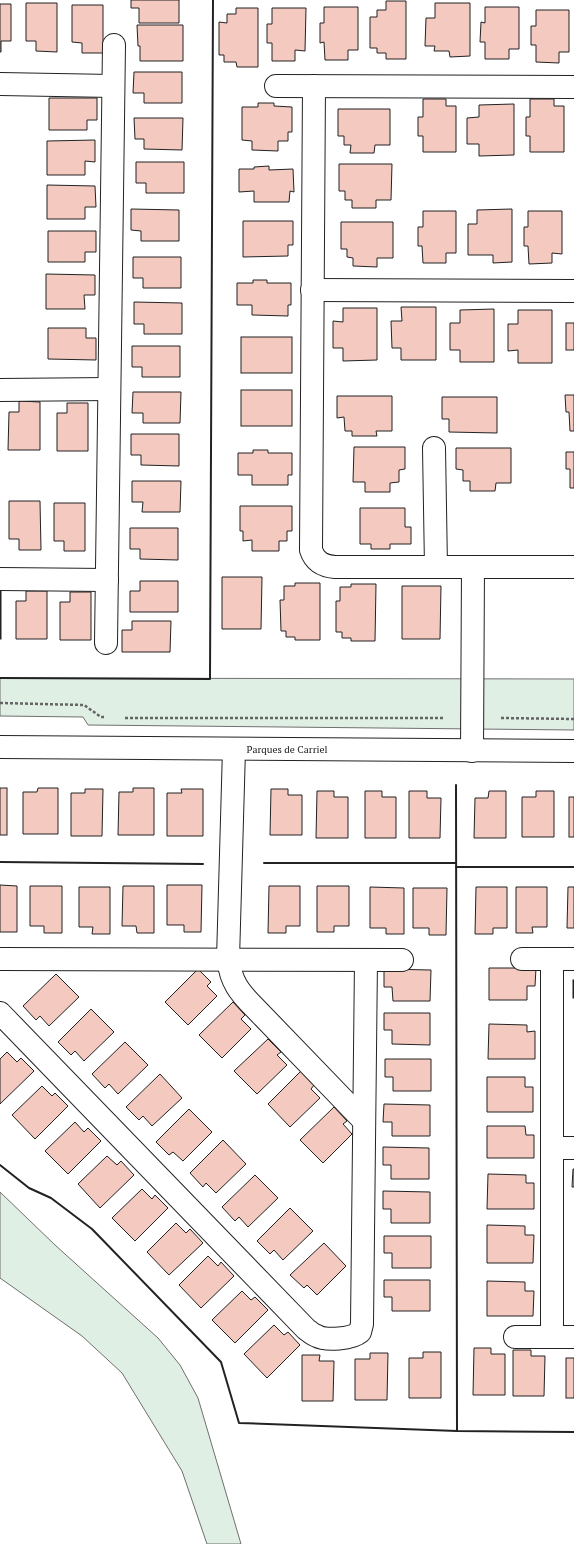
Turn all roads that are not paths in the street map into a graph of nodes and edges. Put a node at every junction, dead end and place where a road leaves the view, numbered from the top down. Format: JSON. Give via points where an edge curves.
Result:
{"nodes":[{"id":1,"x":114,"y":45,"type":"dead end"},
{"id":2,"x":0,"y":84,"type":"edge"},
{"id":3,"x":113,"y":86,"type":"junction"},
{"id":4,"x":276,"y":86,"type":"dead end"},
{"id":5,"x":314,"y":86,"type":"junction"},
{"id":6,"x":574,"y":87,"type":"edge"},
{"id":7,"x":312,"y":290,"type":"junction"},
{"id":8,"x":574,"y":291,"type":"edge"},
{"id":9,"x":109,"y":389,"type":"junction"},
{"id":10,"x":0,"y":390,"type":"edge"},
{"id":11,"x":434,"y":448,"type":"dead end"},
{"id":12,"x":436,"y":567,"type":"junction"},
{"id":13,"x":473,"y":567,"type":"junction"},
{"id":14,"x":574,"y":568,"type":"edge"},
{"id":15,"x":0,"y":579,"type":"edge"},
{"id":16,"x":107,"y":580,"type":"junction"},
{"id":17,"x":106,"y":644,"type":"dead end"},
{"id":18,"x":0,"y":747,"type":"edge"},
{"id":19,"x":234,"y":748,"type":"junction"},
{"id":20,"x":472,"y":751,"type":"junction"},
{"id":21,"x":574,"y":752,"type":"edge"},
{"id":22,"x":0,"y":959,"type":"edge"},
{"id":23,"x":522,"y":959,"type":"dead end"},
{"id":24,"x":552,"y":959,"type":"junction"},
{"id":25,"x":228,"y":960,"type":"junction"},
{"id":26,"x":366,"y":960,"type":"junction"},
{"id":27,"x":402,"y":960,"type":"dead end"},
{"id":28,"x":574,"y":960,"type":"edge"},
{"id":29,"x":0,"y":1013,"type":"edge"},
{"id":30,"x":364,"y":1121,"type":"junction"},
{"id":31,"x":552,"y":1148,"type":"junction"},
{"id":32,"x":574,"y":1148,"type":"edge"},
{"id":33,"x":515,"y":1337,"type":"dead end"},
{"id":34,"x":552,"y":1337,"type":"junction"},
{"id":35,"x":574,"y":1337,"type":"edge"}],
"edges":[{"from":1,"to":3,"type":"street"},
{"from":2,"to":3,"type":"street"},
{"from":3,"to":9,"type":"street"},
{"from":4,"to":5,"type":"street"},
{"from":5,"to":6,"type":"street"},
{"from":5,"to":7,"type":"street"},
{"from":7,"to":8,"type":"street"},
{"from":7,"to":12,"type":"street","via":[[311,550],[314,557],[326,566],[335,567]]},
{"from":9,"to":10,"type":"street"},
{"from":9,"to":16,"type":"street"},
{"from":11,"to":12,"type":"street"},
{"from":12,"to":13,"type":"street"},
{"from":13,"to":14,"type":"street"},
{"from":13,"to":20,"type":"street"},
{"from":15,"to":16,"type":"street"},
{"from":16,"to":17,"type":"street"},
{"from":18,"to":19,"type":"street","name":"Parques de Carriel"},
{"from":19,"to":20,"type":"street","name":"Parques de Carriel"},
{"from":19,"to":25,"type":"street"},
{"from":20,"to":21,"type":"street","name":"Parques de Carriel"},
{"from":22,"to":25,"type":"street"},
{"from":23,"to":24,"type":"street"},
{"from":24,"to":28,"type":"street"},
{"from":24,"to":31,"type":"street"},
{"from":25,"to":26,"type":"street"},
{"from":25,"to":30,"type":"street","via":[[233,982],[241,993]]},
{"from":26,"to":27,"type":"street"},
{"from":26,"to":30,"type":"street"},
{"from":29,"to":30,"type":"street","via":[[306,1329],[324,1339],[356,1336],[361,1328]]},
{"from":31,"to":32,"type":"street"},
{"from":31,"to":34,"type":"street"},
{"from":33,"to":34,"type":"street"},
{"from":34,"to":35,"type":"street"}]}
